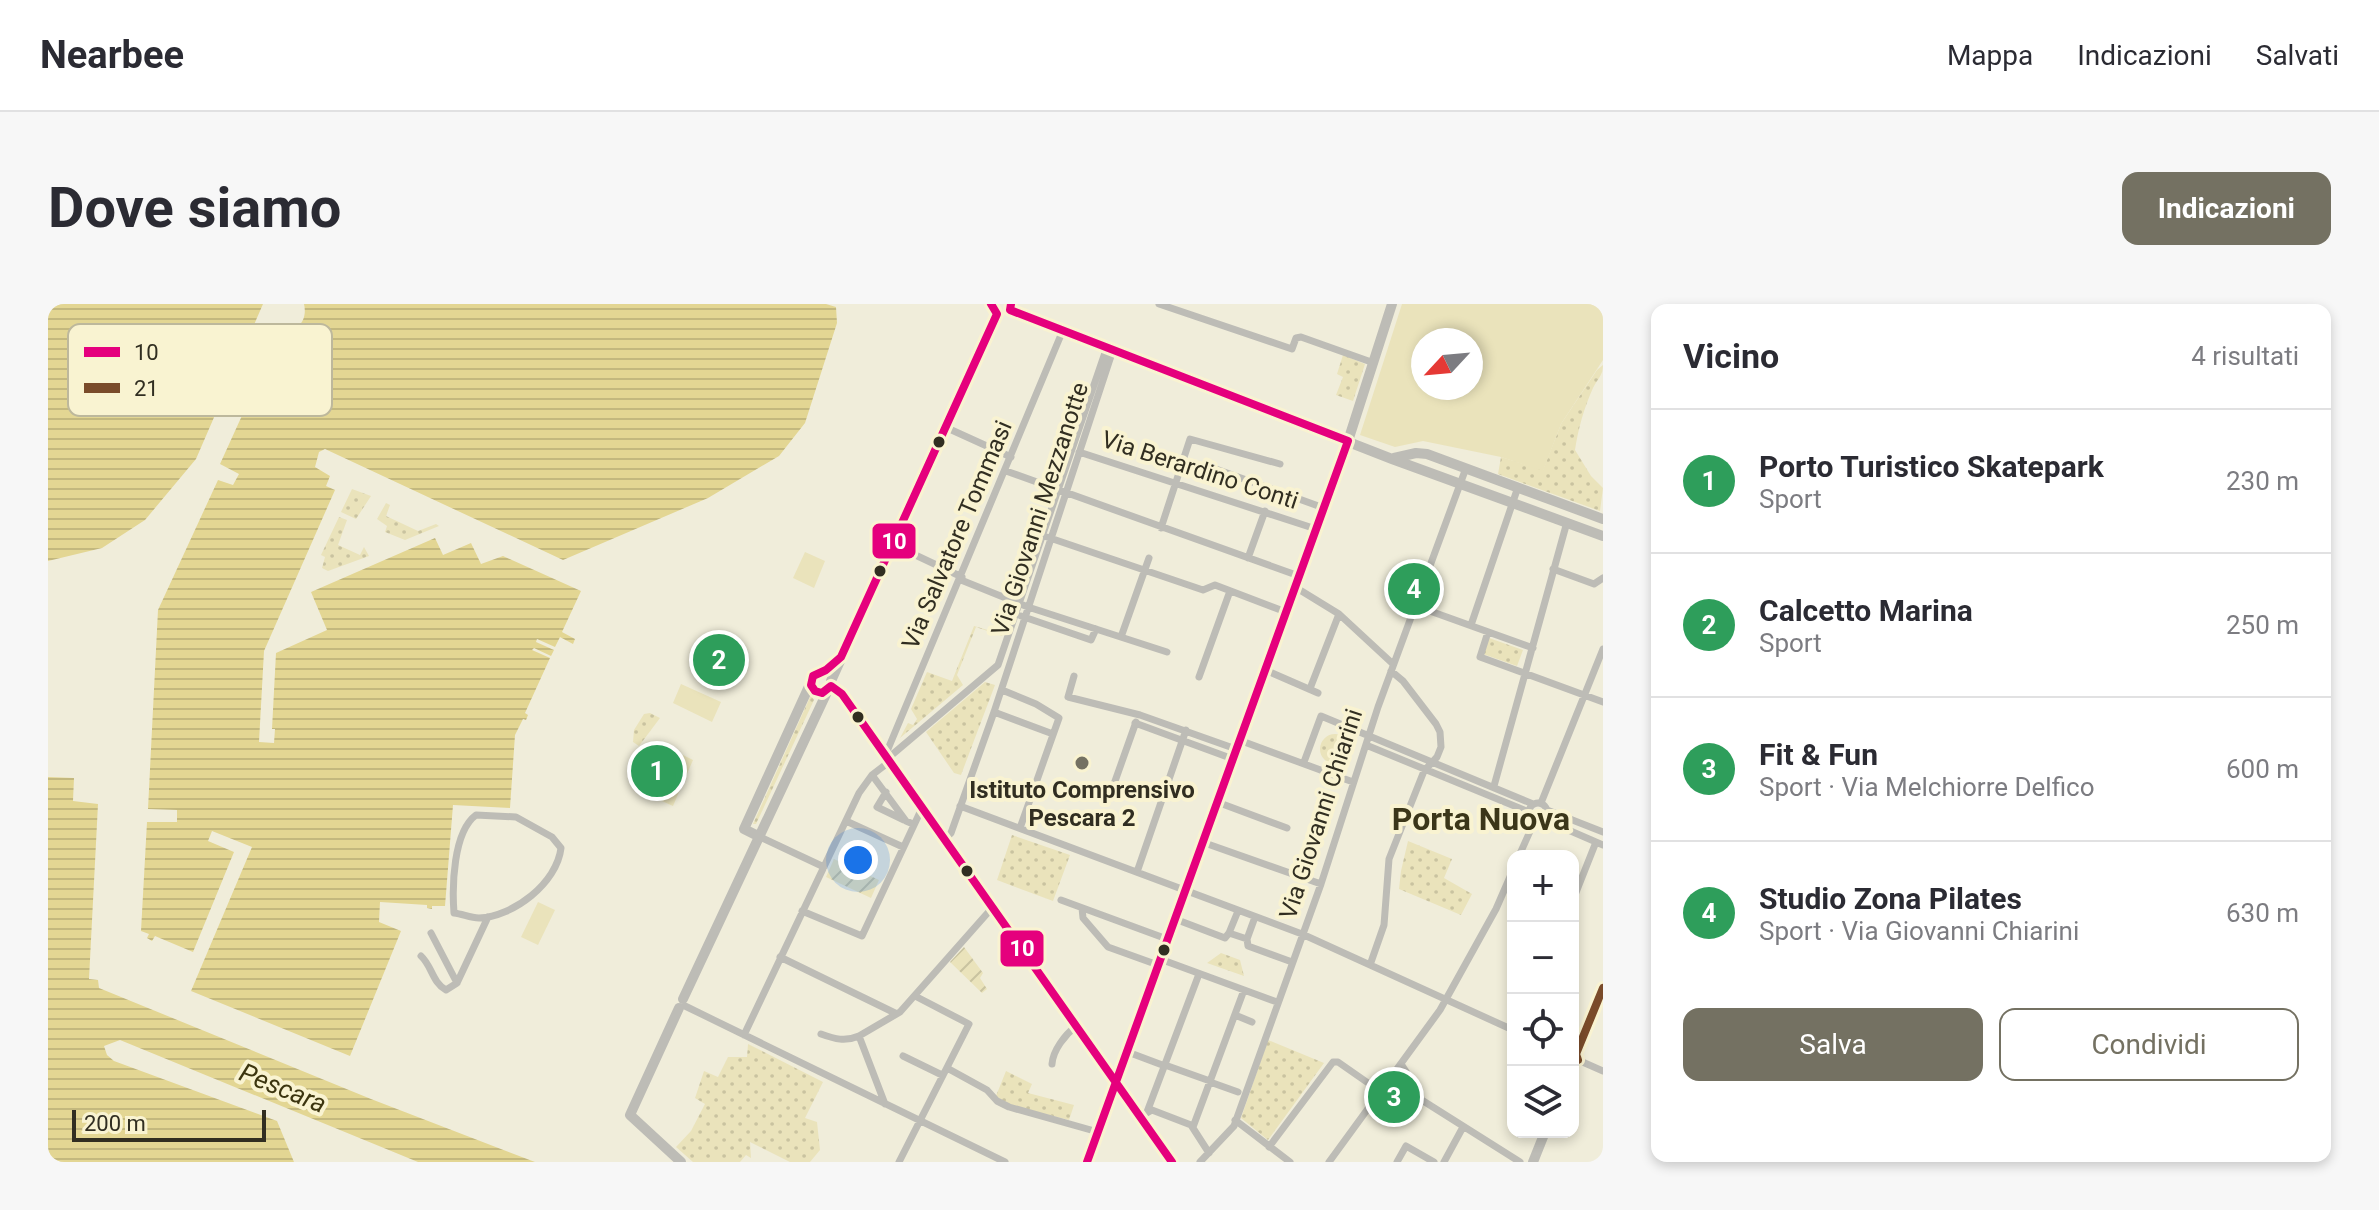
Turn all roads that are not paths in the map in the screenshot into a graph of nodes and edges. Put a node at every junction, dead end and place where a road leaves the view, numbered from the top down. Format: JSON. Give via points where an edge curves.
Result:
{"nodes":[{"id":1,"x":1159,"y":304,"type":"edge"},
{"id":2,"x":1392,"y":304,"type":"edge"},
{"id":3,"x":1011,"y":307,"type":"edge"},
{"id":4,"x":994,"y":309,"type":"edge"},
{"id":5,"x":1063,"y":330,"type":"junction"},
{"id":6,"x":1110,"y":349,"type":"junction"},
{"id":7,"x":1374,"y":363,"type":"junction"},
{"id":8,"x":945,"y":427,"type":"junction"},
{"id":9,"x":1348,"y":441,"type":"junction"},
{"id":10,"x":1076,"y":451,"type":"junction"},
{"id":11,"x":1427,"y":454,"type":"junction"},
{"id":12,"x":1011,"y":457,"type":"junction"},
{"id":13,"x":1392,"y":459,"type":"junction"},
{"id":14,"x":1280,"y":464,"type":"dead end"},
{"id":15,"x":1213,"y":468,"type":"dead end"},
{"id":16,"x":1466,"y":468,"type":"junction"},
{"id":17,"x":1424,"y":470,"type":"junction"},
{"id":18,"x":1006,"y":471,"type":"junction"},
{"id":19,"x":1176,"y":482,"type":"junction"},
{"id":20,"x":1461,"y":483,"type":"junction"},
{"id":21,"x":1518,"y":487,"type":"junction"},
{"id":22,"x":1062,"y":492,"type":"junction"},
{"id":23,"x":1513,"y":503,"type":"junction"},
{"id":24,"x":1324,"y":508,"type":"junction"},
{"id":25,"x":1265,"y":511,"type":"junction"},
{"id":26,"x":1582,"y":511,"type":"junction"},
{"id":27,"x":1603,"y":519,"type":"edge"},
{"id":28,"x":1572,"y":524,"type":"junction"},
{"id":29,"x":1161,"y":528,"type":"junction"},
{"id":30,"x":1316,"y":529,"type":"junction"},
{"id":31,"x":1603,"y":536,"type":"edge"},
{"id":32,"x":1046,"y":537,"type":"junction"},
{"id":33,"x":892,"y":544,"type":"junction"},
{"id":34,"x":1149,"y":558,"type":"dead end"},
{"id":35,"x":1248,"y":558,"type":"junction"},
{"id":36,"x":1553,"y":569,"type":"junction"},
{"id":37,"x":1144,"y":570,"type":"junction"},
{"id":38,"x":1299,"y":576,"type":"junction"},
{"id":39,"x":961,"y":578,"type":"junction"},
{"id":40,"x":1603,"y":578,"type":"edge"},
{"id":41,"x":1295,"y":587,"type":"junction"},
{"id":42,"x":1230,"y":591,"type":"junction"},
{"id":43,"x":1024,"y":605,"type":"junction"},
{"id":44,"x":1416,"y":606,"type":"junction"},
{"id":45,"x":1286,"y":612,"type":"junction"},
{"id":46,"x":1016,"y":614,"type":"junction"},
{"id":47,"x":1339,"y":614,"type":"junction"},
{"id":48,"x":1025,"y":618,"type":"junction"},
{"id":49,"x":1471,"y":625,"type":"junction"},
{"id":50,"x":1096,"y":629,"type":"junction"},
{"id":51,"x":1488,"y":632,"type":"junction"},
{"id":52,"x":1121,"y":637,"type":"junction"},
{"id":53,"x":1533,"y":648,"type":"junction"},
{"id":54,"x":1603,"y":649,"type":"edge"},
{"id":55,"x":1167,"y":652,"type":"dead end"},
{"id":56,"x":841,"y":657,"type":"junction"},
{"id":57,"x":1392,"y":668,"type":"junction"},
{"id":58,"x":1265,"y":670,"type":"junction"},
{"id":59,"x":992,"y":671,"type":"junction"},
{"id":60,"x":823,"y":672,"type":"junction"},
{"id":61,"x":1525,"y":674,"type":"junction"},
{"id":62,"x":1074,"y":676,"type":"dead end"},
{"id":63,"x":1199,"y":677,"type":"dead end"},
{"id":64,"x":1004,"y":680,"type":"junction"},
{"id":65,"x":811,"y":682,"type":"junction"},
{"id":66,"x":830,"y":686,"type":"junction"},
{"id":67,"x":1311,"y":686,"type":"dead end"},
{"id":68,"x":1002,"y":690,"type":"junction"},
{"id":69,"x":1318,"y":693,"type":"dead end"},
{"id":70,"x":1585,"y":696,"type":"junction"},
{"id":71,"x":1603,"y":702,"type":"edge"},
{"id":72,"x":994,"y":712,"type":"junction"},
{"id":73,"x":1136,"y":720,"type":"junction"},
{"id":74,"x":1186,"y":730,"type":"junction"},
{"id":75,"x":1053,"y":734,"type":"junction"},
{"id":76,"x":1369,"y":736,"type":"junction"},
{"id":77,"x":1183,"y":740,"type":"junction"},
{"id":78,"x":1366,"y":745,"type":"junction"},
{"id":79,"x":1236,"y":749,"type":"junction"},
{"id":80,"x":886,"y":758,"type":"junction"},
{"id":81,"x":1432,"y":761,"type":"junction"},
{"id":82,"x":1304,"y":762,"type":"junction"},
{"id":83,"x":1424,"y":771,"type":"junction"},
{"id":84,"x":872,"y":775,"type":"junction"},
{"id":85,"x":1353,"y":782,"type":"junction"},
{"id":86,"x":1114,"y":784,"type":"dead end"},
{"id":87,"x":1494,"y":786,"type":"junction"},
{"id":88,"x":886,"y":792,"type":"junction"},
{"id":89,"x":1217,"y":802,"type":"junction"},
{"id":90,"x":960,"y":806,"type":"junction"},
{"id":91,"x":1540,"y":806,"type":"junction"},
{"id":92,"x":922,"y":808,"type":"junction"},
{"id":93,"x":1529,"y":812,"type":"junction"},
{"id":94,"x":1539,"y":820,"type":"junction"},
{"id":95,"x":846,"y":821,"type":"junction"},
{"id":96,"x":909,"y":822,"type":"junction"},
{"id":97,"x":1020,"y":828,"type":"junction"},
{"id":98,"x":1287,"y":828,"type":"dead end"},
{"id":99,"x":1603,"y":832,"type":"edge"},
{"id":100,"x":760,"y":837,"type":"junction"},
{"id":101,"x":944,"y":840,"type":"junction"},
{"id":102,"x":1202,"y":842,"type":"junction"},
{"id":103,"x":1600,"y":844,"type":"edge"},
{"id":104,"x":903,"y":847,"type":"junction"},
{"id":105,"x":1522,"y":850,"type":"edge"},
{"id":106,"x":824,"y":867,"type":"junction"},
{"id":107,"x":1137,"y":872,"type":"junction"},
{"id":108,"x":1321,"y":884,"type":"junction"},
{"id":109,"x":1507,"y":884,"type":"edge"},
{"id":110,"x":1579,"y":888,"type":"edge"},
{"id":111,"x":1185,"y":890,"type":"junction"},
{"id":112,"x":1061,"y":900,"type":"dead end"},
{"id":113,"x":992,"y":908,"type":"junction"},
{"id":114,"x":1082,"y":908,"type":"junction"},
{"id":115,"x":802,"y":911,"type":"junction"},
{"id":116,"x":1238,"y":911,"type":"junction"},
{"id":117,"x":488,"y":917,"type":"junction"},
{"id":118,"x":1255,"y":917,"type":"junction"},
{"id":119,"x":1175,"y":919,"type":"junction"},
{"id":120,"x":431,"y":933,"type":"dead end"},
{"id":121,"x":1229,"y":933,"type":"junction"},
{"id":122,"x":1302,"y":934,"type":"junction"},
{"id":123,"x":1167,"y":939,"type":"junction"},
{"id":124,"x":1247,"y":939,"type":"junction"},
{"id":125,"x":421,"y":956,"type":"dead end"},
{"id":126,"x":780,"y":957,"type":"junction"},
{"id":127,"x":1159,"y":962,"type":"junction"},
{"id":128,"x":1292,"y":962,"type":"junction"},
{"id":129,"x":1370,"y":965,"type":"junction"},
{"id":130,"x":1199,"y":974,"type":"junction"},
{"id":131,"x":457,"y":983,"type":"junction"},
{"id":132,"x":1603,"y":988,"type":"edge"},
{"id":133,"x":1244,"y":990,"type":"junction"},
{"id":134,"x":915,"y":996,"type":"junction"},
{"id":135,"x":1445,"y":1001,"type":"junction"},
{"id":136,"x":1277,"y":1002,"type":"junction"},
{"id":137,"x":683,"y":1004,"type":"junction"},
{"id":138,"x":895,"y":1013,"type":"junction"},
{"id":139,"x":1235,"y":1015,"type":"junction"},
{"id":140,"x":1252,"y":1022,"type":"dead end"},
{"id":141,"x":1076,"y":1026,"type":"junction"},
{"id":142,"x":1507,"y":1027,"type":"edge"},
{"id":143,"x":821,"y":1034,"type":"dead end"},
{"id":144,"x":744,"y":1035,"type":"junction"},
{"id":145,"x":860,"y":1035,"type":"junction"},
{"id":146,"x":1579,"y":1047,"type":"edge"},
{"id":147,"x":1133,"y":1054,"type":"dead end"},
{"id":148,"x":903,"y":1056,"type":"dead end"},
{"id":149,"x":1579,"y":1059,"type":"edge"},
{"id":150,"x":1052,"y":1064,"type":"dead end"},
{"id":151,"x":1401,"y":1064,"type":"junction"},
{"id":152,"x":1165,"y":1065,"type":"junction"},
{"id":153,"x":1603,"y":1071,"type":"edge"},
{"id":154,"x":945,"y":1072,"type":"junction"},
{"id":155,"x":1390,"y":1080,"type":"junction"},
{"id":156,"x":1210,"y":1082,"type":"junction"},
{"id":157,"x":1115,"y":1083,"type":"junction"},
{"id":158,"x":1238,"y":1092,"type":"dead end"},
{"id":159,"x":1381,"y":1092,"type":"junction"},
{"id":160,"x":1425,"y":1103,"type":"junction"},
{"id":161,"x":885,"y":1104,"type":"junction"},
{"id":162,"x":1143,"y":1115,"type":"junction"},
{"id":163,"x":1235,"y":1120,"type":"junction"},
{"id":164,"x":920,"y":1121,"type":"junction"},
{"id":165,"x":1193,"y":1127,"type":"junction"},
{"id":166,"x":1463,"y":1127,"type":"junction"},
{"id":167,"x":1098,"y":1132,"type":"junction"},
{"id":168,"x":1543,"y":1138,"type":"edge"},
{"id":169,"x":1269,"y":1147,"type":"junction"},
{"id":170,"x":1209,"y":1153,"type":"junction"},
{"id":171,"x":1001,"y":1161,"type":"edge"},
{"id":172,"x":681,"y":1162,"type":"edge"},
{"id":173,"x":899,"y":1162,"type":"edge"},
{"id":174,"x":1087,"y":1162,"type":"edge"},
{"id":175,"x":1172,"y":1162,"type":"edge"},
{"id":176,"x":1200,"y":1162,"type":"edge"},
{"id":177,"x":1290,"y":1162,"type":"edge"},
{"id":178,"x":1329,"y":1162,"type":"edge"},
{"id":179,"x":1397,"y":1162,"type":"edge"},
{"id":180,"x":1434,"y":1162,"type":"edge"},
{"id":181,"x":1444,"y":1162,"type":"edge"},
{"id":182,"x":1520,"y":1162,"type":"edge"},
{"id":183,"x":1533,"y":1162,"type":"edge"}],
"edges":[{"from":1,"to":7,"type":"street","via":[[1292,349],[1301,337]]},
{"from":2,"to":7,"type":"street"},
{"from":3,"to":4,"type":"street","via":[[1005,315]]},
{"from":3,"to":5,"type":"street"},
{"from":4,"to":8,"type":"street"},
{"from":5,"to":6,"type":"street"},
{"from":5,"to":12,"type":"street","name":"Via Salvatore Tommasi"},
{"from":6,"to":9,"type":"street"},
{"from":6,"to":10,"type":"street","name":"Via Giovanni Mezzanotte"},
{"from":7,"to":9,"type":"street"},
{"from":8,"to":12,"type":"street"},
{"from":8,"to":33,"type":"street"},
{"from":9,"to":13,"type":"street"},
{"from":9,"to":24,"type":"street"},
{"from":10,"to":19,"type":"street","name":"Via Berardino Conti"},
{"from":10,"to":22,"type":"street","name":"Via Giovanni Mezzanotte"},
{"from":11,"to":13,"type":"street"},
{"from":11,"to":16,"type":"street"},
{"from":11,"to":17,"type":"street","via":[[1418,462]]},
{"from":12,"to":18,"type":"street","name":"Via Salvatore Tommasi"},
{"from":13,"to":17,"type":"street"},
{"from":14,"to":19,"type":"street","via":[[1190,439]]},
{"from":15,"to":24,"type":"street"},
{"from":16,"to":20,"type":"street","name":"Via Giovanni Chiarini"},
{"from":16,"to":21,"type":"street"},
{"from":17,"to":20,"type":"street"},
{"from":18,"to":22,"type":"street"},
{"from":18,"to":39,"type":"street","name":"Via Salvatore Tommasi"},
{"from":19,"to":25,"type":"street","name":"Via Berardino Conti"},
{"from":19,"to":29,"type":"street"},
{"from":20,"to":23,"type":"street"},
{"from":20,"to":44,"type":"street","name":"Via Giovanni Chiarini"},
{"from":21,"to":23,"type":"street"},
{"from":21,"to":26,"type":"street"},
{"from":22,"to":29,"type":"street"},
{"from":22,"to":32,"type":"street","name":"Via Giovanni Mezzanotte"},
{"from":23,"to":28,"type":"street"},
{"from":23,"to":49,"type":"street"},
{"from":24,"to":30,"type":"street"},
{"from":25,"to":30,"type":"street","name":"Via Berardino Conti"},
{"from":25,"to":35,"type":"street"},
{"from":26,"to":27,"type":"street"},
{"from":26,"to":28,"type":"street"},
{"from":28,"to":31,"type":"street"},
{"from":28,"to":36,"type":"street"},
{"from":29,"to":35,"type":"street"},
{"from":30,"to":38,"type":"street"},
{"from":32,"to":37,"type":"street"},
{"from":32,"to":43,"type":"street","name":"Via Giovanni Mezzanotte"},
{"from":33,"to":39,"type":"street"},
{"from":33,"to":56,"type":"street"},
{"from":34,"to":37,"type":"street"},
{"from":35,"to":38,"type":"street"},
{"from":36,"to":40,"type":"street","via":[[1594,584]]},
{"from":36,"to":53,"type":"street"},
{"from":37,"to":42,"type":"street","via":[[1203,590],[1215,585]]},
{"from":37,"to":52,"type":"street"},
{"from":38,"to":41,"type":"street"},
{"from":39,"to":43,"type":"street"},
{"from":39,"to":80,"type":"street","name":"Via Salvatore Tommasi"},
{"from":41,"to":45,"type":"street"},
{"from":41,"to":47,"type":"street"},
{"from":42,"to":45,"type":"street"},
{"from":42,"to":63,"type":"street"},
{"from":43,"to":46,"type":"street","name":"Via Giovanni Mezzanotte"},
{"from":43,"to":48,"type":"street","name":"Via Giovanni Mezzanotte"},
{"from":43,"to":50,"type":"street"},
{"from":44,"to":49,"type":"street"},
{"from":44,"to":57,"type":"street","name":"Via Giovanni Chiarini"},
{"from":45,"to":58,"type":"street"},
{"from":46,"to":48,"type":"street"},
{"from":46,"to":59,"type":"street","name":"Via Giovanni Mezzanotte"},
{"from":47,"to":57,"type":"street"},
{"from":47,"to":67,"type":"street"},
{"from":48,"to":50,"type":"street","via":[[1091,640]]},
{"from":48,"to":64,"type":"street","name":"Via Giovanni Mezzanotte"},
{"from":49,"to":51,"type":"street"},
{"from":50,"to":52,"type":"street"},
{"from":51,"to":53,"type":"street"},
{"from":51,"to":61,"type":"street","via":[[1480,657]]},
{"from":52,"to":55,"type":"street"},
{"from":53,"to":61,"type":"street"},
{"from":54,"to":70,"type":"street"},
{"from":56,"to":60,"type":"street"},
{"from":56,"to":66,"type":"street"},
{"from":57,"to":76,"type":"street","name":"Via Giovanni Chiarini"},
{"from":57,"to":81,"type":"street","via":[[1440,732],[1441,747]]},
{"from":58,"to":69,"type":"street"},
{"from":58,"to":79,"type":"street"},
{"from":59,"to":64,"type":"street"},
{"from":59,"to":80,"type":"street","name":"Via Giovanni Mezzanotte"},
{"from":60,"to":65,"type":"street"},
{"from":60,"to":66,"type":"street"},
{"from":61,"to":70,"type":"street"},
{"from":61,"to":87,"type":"street"},
{"from":62,"to":73,"type":"street","via":[[1068,697]]},
{"from":64,"to":68,"type":"street","name":"Via Giovanni Mezzanotte"},
{"from":65,"to":66,"type":"street","via":[[818,692]]},
{"from":65,"to":100,"type":"street","via":[[744,829]]},
{"from":66,"to":80,"type":"street","via":[[842,694]]},
{"from":66,"to":100,"type":"street"},
{"from":68,"to":72,"type":"street","name":"Via Giovanni Mezzanotte"},
{"from":68,"to":75,"type":"street","via":[[1054,713],[1059,718]]},
{"from":70,"to":71,"type":"street"},
{"from":70,"to":91,"type":"street"},
{"from":72,"to":75,"type":"street"},
{"from":72,"to":90,"type":"street","name":"Via Giovanni Mezzanotte"},
{"from":73,"to":74,"type":"street"},
{"from":73,"to":77,"type":"street"},
{"from":73,"to":86,"type":"street"},
{"from":74,"to":77,"type":"street"},
{"from":74,"to":79,"type":"street"},
{"from":75,"to":97,"type":"street"},
{"from":76,"to":78,"type":"street","name":"Via Giovanni Chiarini"},
{"from":76,"to":81,"type":"street"},
{"from":76,"to":82,"type":"street","via":[[1321,716]]},
{"from":77,"to":79,"type":"street"},
{"from":77,"to":107,"type":"street"},
{"from":78,"to":83,"type":"street"},
{"from":78,"to":85,"type":"street","name":"Via Giovanni Chiarini"},
{"from":79,"to":82,"type":"street"},
{"from":79,"to":89,"type":"street"},
{"from":80,"to":84,"type":"street","name":"Via Giovanni Mezzanotte"},
{"from":80,"to":92,"type":"street"},
{"from":81,"to":83,"type":"street"},
{"from":81,"to":87,"type":"street"},
{"from":82,"to":85,"type":"street"},
{"from":83,"to":93,"type":"street"},
{"from":83,"to":129,"type":"street","via":[[1389,859],[1384,925]]},
{"from":84,"to":88,"type":"street"},
{"from":84,"to":95,"type":"street"},
{"from":85,"to":108,"type":"street","name":"Via Giovanni Chiarini"},
{"from":87,"to":91,"type":"street"},
{"from":88,"to":96,"type":"street"},
{"from":88,"to":96,"type":"street","via":[[877,807]]},
{"from":89,"to":98,"type":"street"},
{"from":89,"to":102,"type":"street"},
{"from":90,"to":97,"type":"street"},
{"from":90,"to":101,"type":"street","name":"Via Giovanni Mezzanotte"},
{"from":91,"to":93,"type":"street"},
{"from":91,"to":94,"type":"street"},
{"from":91,"to":99,"type":"street"},
{"from":92,"to":96,"type":"street"},
{"from":92,"to":101,"type":"street"},
{"from":93,"to":94,"type":"street"},
{"from":94,"to":103,"type":"street"},
{"from":94,"to":105,"type":"street"},
{"from":95,"to":104,"type":"street"},
{"from":95,"to":106,"type":"street"},
{"from":96,"to":104,"type":"street"},
{"from":97,"to":107,"type":"street"},
{"from":100,"to":106,"type":"street"},
{"from":100,"to":137,"type":"street"},
{"from":101,"to":113,"type":"street"},
{"from":102,"to":108,"type":"street"},
{"from":102,"to":111,"type":"street"},
{"from":103,"to":110,"type":"street"},
{"from":104,"to":115,"type":"street","via":[[862,936]]},
{"from":106,"to":115,"type":"street"},
{"from":107,"to":111,"type":"street"},
{"from":108,"to":122,"type":"street","name":"Via Giovanni Chiarini"},
{"from":109,"to":135,"type":"street"},
{"from":111,"to":116,"type":"street"},
{"from":111,"to":119,"type":"street"},
{"from":112,"to":114,"type":"street"},
{"from":113,"to":134,"type":"street"},
{"from":113,"to":141,"type":"street"},
{"from":114,"to":123,"type":"street"},
{"from":114,"to":127,"type":"street","via":[[1083,918],[1108,947]]},
{"from":115,"to":126,"type":"street"},
{"from":116,"to":118,"type":"street"},
{"from":116,"to":121,"type":"street"},
{"from":117,"to":117,"type":"street","via":[[527,900],[560,862],[561,848],[552,837],[516,817],[476,815],[458,845],[454,913]]},
{"from":117,"to":131,"type":"street"},
{"from":118,"to":122,"type":"street"},
{"from":118,"to":124,"type":"street"},
{"from":119,"to":121,"type":"street","via":[[1225,938]]},
{"from":119,"to":123,"type":"street"},
{"from":120,"to":131,"type":"street"},
{"from":121,"to":124,"type":"street"},
{"from":122,"to":128,"type":"street","name":"Via Giovanni Chiarini"},
{"from":122,"to":129,"type":"street"},
{"from":123,"to":127,"type":"street"},
{"from":124,"to":128,"type":"street","via":[[1248,946]]},
{"from":125,"to":131,"type":"street","via":[[438,985],[446,990]]},
{"from":126,"to":138,"type":"street"},
{"from":126,"to":144,"type":"street"},
{"from":127,"to":130,"type":"street"},
{"from":127,"to":157,"type":"street"},
{"from":128,"to":136,"type":"street","name":"Via Giovanni Chiarini"},
{"from":129,"to":135,"type":"street"},
{"from":130,"to":133,"type":"street"},
{"from":130,"to":152,"type":"street"},
{"from":132,"to":146,"type":"street"},
{"from":133,"to":136,"type":"street"},
{"from":133,"to":139,"type":"street"},
{"from":134,"to":138,"type":"street"},
{"from":134,"to":154,"type":"street","via":[[969,1024]]},
{"from":135,"to":142,"type":"street"},
{"from":135,"to":151,"type":"street"},
{"from":136,"to":163,"type":"street","name":"Via Giovanni Chiarini"},
{"from":137,"to":144,"type":"street"},
{"from":137,"to":172,"type":"street","via":[[630,1115]]},
{"from":138,"to":145,"type":"street"},
{"from":139,"to":140,"type":"street"},
{"from":139,"to":156,"type":"street"},
{"from":141,"to":150,"type":"street"},
{"from":141,"to":157,"type":"street"},
{"from":143,"to":145,"type":"street","via":[[839,1040]]},
{"from":144,"to":161,"type":"street"},
{"from":145,"to":161,"type":"street"},
{"from":147,"to":152,"type":"street"},
{"from":148,"to":154,"type":"street"},
{"from":149,"to":153,"type":"street"},
{"from":151,"to":155,"type":"street"},
{"from":151,"to":160,"type":"street"},
{"from":152,"to":156,"type":"street"},
{"from":152,"to":162,"type":"street"},
{"from":154,"to":164,"type":"street"},
{"from":154,"to":167,"type":"street","via":[[1015,1109]]},
{"from":155,"to":159,"type":"street"},
{"from":155,"to":160,"type":"street"},
{"from":156,"to":158,"type":"street"},
{"from":156,"to":165,"type":"street"},
{"from":157,"to":162,"type":"street"},
{"from":157,"to":167,"type":"street"},
{"from":159,"to":169,"type":"street","via":[[1333,1062]]},
{"from":159,"to":178,"type":"street"},
{"from":160,"to":166,"type":"street"},
{"from":161,"to":164,"type":"street"},
{"from":162,"to":165,"type":"street","via":[[1152,1110]]},
{"from":162,"to":175,"type":"street"},
{"from":163,"to":169,"type":"street"},
{"from":163,"to":170,"type":"street","name":"Via Giovanni Chiarini"},
{"from":164,"to":171,"type":"street"},
{"from":164,"to":173,"type":"street"},
{"from":165,"to":170,"type":"street"},
{"from":166,"to":181,"type":"street"},
{"from":166,"to":182,"type":"street"},
{"from":167,"to":174,"type":"street"},
{"from":168,"to":183,"type":"street"},
{"from":169,"to":177,"type":"street"},
{"from":170,"to":176,"type":"street","name":"Via Giovanni Chiarini"},
{"from":179,"to":180,"type":"street","via":[[1406,1146]]}]}
